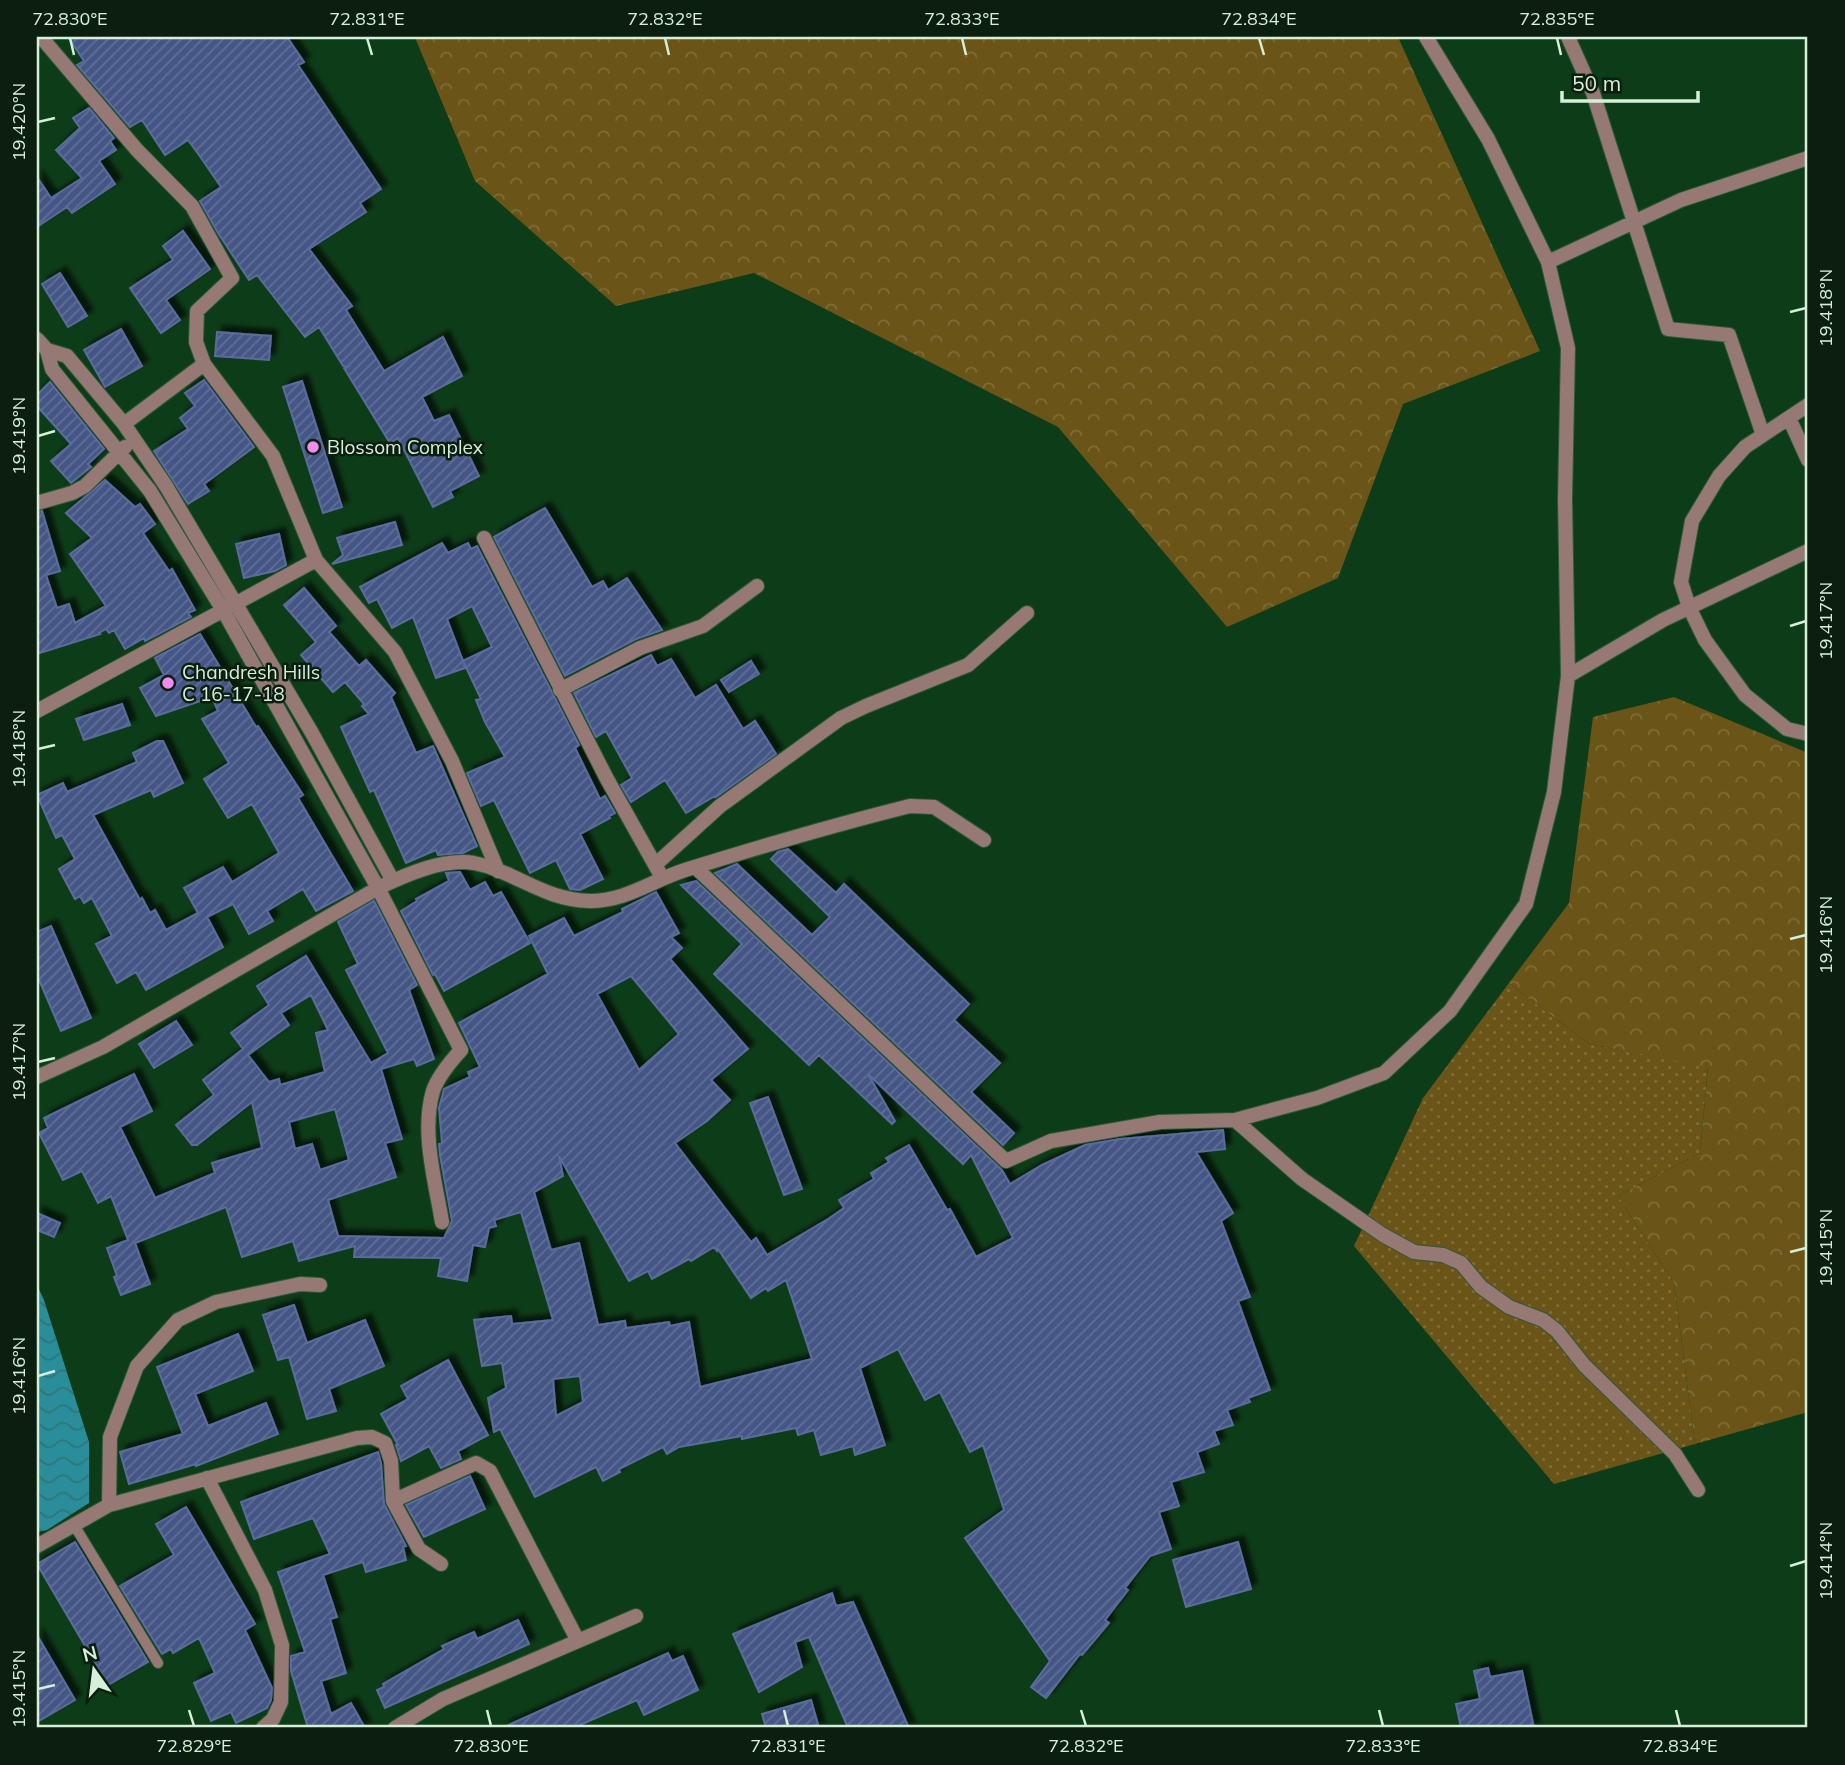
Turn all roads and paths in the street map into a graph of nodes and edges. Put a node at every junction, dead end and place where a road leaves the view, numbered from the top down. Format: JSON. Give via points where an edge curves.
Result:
{"nodes":[{"id":1,"x":41,"y":37,"type":"edge"},
{"id":2,"x":1426,"y":37,"type":"edge"},
{"id":3,"x":1568,"y":37,"type":"edge"},
{"id":4,"x":1808,"y":158,"type":"edge"},
{"id":5,"x":1634,"y":222,"type":"junction"},
{"id":6,"x":1548,"y":262,"type":"junction"},
{"id":7,"x":42,"y":345,"type":"edge"},
{"id":8,"x":37,"y":362,"type":"edge"},
{"id":9,"x":204,"y":363,"type":"junction"},
{"id":10,"x":1808,"y":405,"type":"edge"},
{"id":11,"x":1789,"y":418,"type":"junction"},
{"id":12,"x":124,"y":424,"type":"junction"},
{"id":13,"x":1763,"y":435,"type":"junction"},
{"id":14,"x":135,"y":440,"type":"junction"},
{"id":15,"x":118,"y":452,"type":"junction"},
{"id":16,"x":1808,"y":460,"type":"edge"},
{"id":17,"x":37,"y":503,"type":"edge"},
{"id":18,"x":484,"y":538,"type":"dead end"},
{"id":19,"x":1808,"y":551,"type":"edge"},
{"id":20,"x":316,"y":560,"type":"junction"},
{"id":21,"x":757,"y":586,"type":"dead end"},
{"id":22,"x":229,"y":606,"type":"junction"},
{"id":23,"x":1689,"y":607,"type":"junction"},
{"id":24,"x":1027,"y":613,"type":"dead end"},
{"id":25,"x":1568,"y":676,"type":"junction"},
{"id":26,"x":560,"y":690,"type":"junction"},
{"id":27,"x":37,"y":711,"type":"edge"},
{"id":28,"x":1808,"y":734,"type":"edge"},
{"id":29,"x":984,"y":840,"type":"dead end"},
{"id":30,"x":655,"y":865,"type":"junction"},
{"id":31,"x":695,"y":867,"type":"junction"},
{"id":32,"x":498,"y":871,"type":"junction"},
{"id":33,"x":663,"y":879,"type":"junction"},
{"id":34,"x":393,"y":881,"type":"junction"},
{"id":35,"x":378,"y":888,"type":"junction"},
{"id":36,"x":37,"y":1076,"type":"edge"},
{"id":37,"x":1235,"y":1119,"type":"junction"},
{"id":38,"x":442,"y":1222,"type":"dead end"},
{"id":39,"x":320,"y":1285,"type":"dead end"},
{"id":40,"x":207,"y":1478,"type":"junction"},
{"id":41,"x":1698,"y":1490,"type":"dead end"},
{"id":42,"x":393,"y":1501,"type":"junction"},
{"id":43,"x":109,"y":1505,"type":"junction"},
{"id":44,"x":74,"y":1525,"type":"junction"},
{"id":45,"x":37,"y":1546,"type":"edge"},
{"id":46,"x":441,"y":1564,"type":"dead end"},
{"id":47,"x":636,"y":1616,"type":"dead end"},
{"id":48,"x":578,"y":1641,"type":"junction"},
{"id":49,"x":158,"y":1663,"type":"dead end"},
{"id":50,"x":263,"y":1728,"type":"edge"},
{"id":51,"x":395,"y":1728,"type":"edge"}],
"edges":[{"from":1,"to":9,"type":"street","via":[[191,206],[232,278],[197,311],[195,342]]},
{"from":2,"to":6,"type":"street","via":[[1488,139]]},
{"from":3,"to":5,"type":"street","via":[[1593,93]]},
{"from":4,"to":5,"type":"street","via":[[1681,200]]},
{"from":5,"to":6,"type":"street"},
{"from":5,"to":13,"type":"street","via":[[1668,329],[1729,335]]},
{"from":6,"to":25,"type":"street","via":[[1568,348]]},
{"from":7,"to":8,"type":"street"},
{"from":7,"to":12,"type":"street","via":[[67,356]]},
{"from":7,"to":15,"type":"street","via":[[52,369]]},
{"from":9,"to":12,"type":"street"},
{"from":9,"to":20,"type":"street","via":[[273,456]]},
{"from":10,"to":11,"type":"street"},
{"from":11,"to":13,"type":"street"},
{"from":11,"to":16,"type":"street"},
{"from":12,"to":14,"type":"street"},
{"from":13,"to":23,"type":"street","via":[[1719,476],[1692,521],[1681,582]]},
{"from":14,"to":15,"type":"street"},
{"from":14,"to":22,"type":"street","via":[[166,486]]},
{"from":15,"to":17,"type":"street","via":[[85,486]]},
{"from":15,"to":22,"type":"street"},
{"from":18,"to":26,"type":"street"},
{"from":19,"to":23,"type":"street"},
{"from":20,"to":22,"type":"street"},
{"from":20,"to":32,"type":"street","via":[[395,652],[452,761]]},
{"from":21,"to":26,"type":"street","via":[[703,626],[640,648]]},
{"from":22,"to":27,"type":"street"},
{"from":22,"to":34,"type":"street","via":[[312,733]]},
{"from":22,"to":35,"type":"street"},
{"from":23,"to":25,"type":"street"},
{"from":23,"to":28,"type":"street","via":[[1705,640],[1745,695],[1787,729]]},
{"from":24,"to":30,"type":"street","via":[[968,665],[841,718],[720,806]]},
{"from":25,"to":37,"type":"street","via":[[1554,792],[1526,904],[1450,1011],[1384,1073],[1317,1098]]},
{"from":26,"to":30,"type":"street"},
{"from":29,"to":31,"type":"street","via":[[934,807],[910,806]]},
{"from":30,"to":33,"type":"street"},
{"from":31,"to":33,"type":"street"},
{"from":31,"to":37,"type":"street","via":[[1006,1161],[1051,1141],[1160,1122]]},
{"from":32,"to":33,"type":"street","via":[[548,894],[587,901],[614,900]]},
{"from":32,"to":34,"type":"street","via":[[472,863],[442,865],[415,870]]},
{"from":34,"to":35,"type":"street"},
{"from":35,"to":36,"type":"street","via":[[103,1047]]},
{"from":35,"to":38,"type":"street","via":[[461,1050],[434,1089],[429,1127]]},
{"from":37,"to":41,"type":"street","via":[[1302,1180],[1383,1235],[1414,1252],[1443,1255],[1461,1263],[1481,1287],[1509,1307],[1543,1320],[1557,1331],[1584,1365],[1675,1454]]},
{"from":39,"to":43,"type":"street","via":[[300,1284],[216,1302],[178,1320],[137,1366],[132,1378],[110,1437]]},
{"from":40,"to":42,"type":"street","via":[[372,1437],[385,1443],[391,1461]]},
{"from":40,"to":43,"type":"street"},
{"from":40,"to":50,"type":"street","via":[[265,1590],[282,1645],[281,1702]]},
{"from":42,"to":46,"type":"street","via":[[419,1549]]},
{"from":42,"to":48,"type":"street","via":[[476,1463],[490,1471]]},
{"from":43,"to":44,"type":"street"},
{"from":44,"to":45,"type":"street"},
{"from":44,"to":49,"type":"lane"},
{"from":47,"to":48,"type":"street"},
{"from":48,"to":51,"type":"street","via":[[443,1699]]}]}
